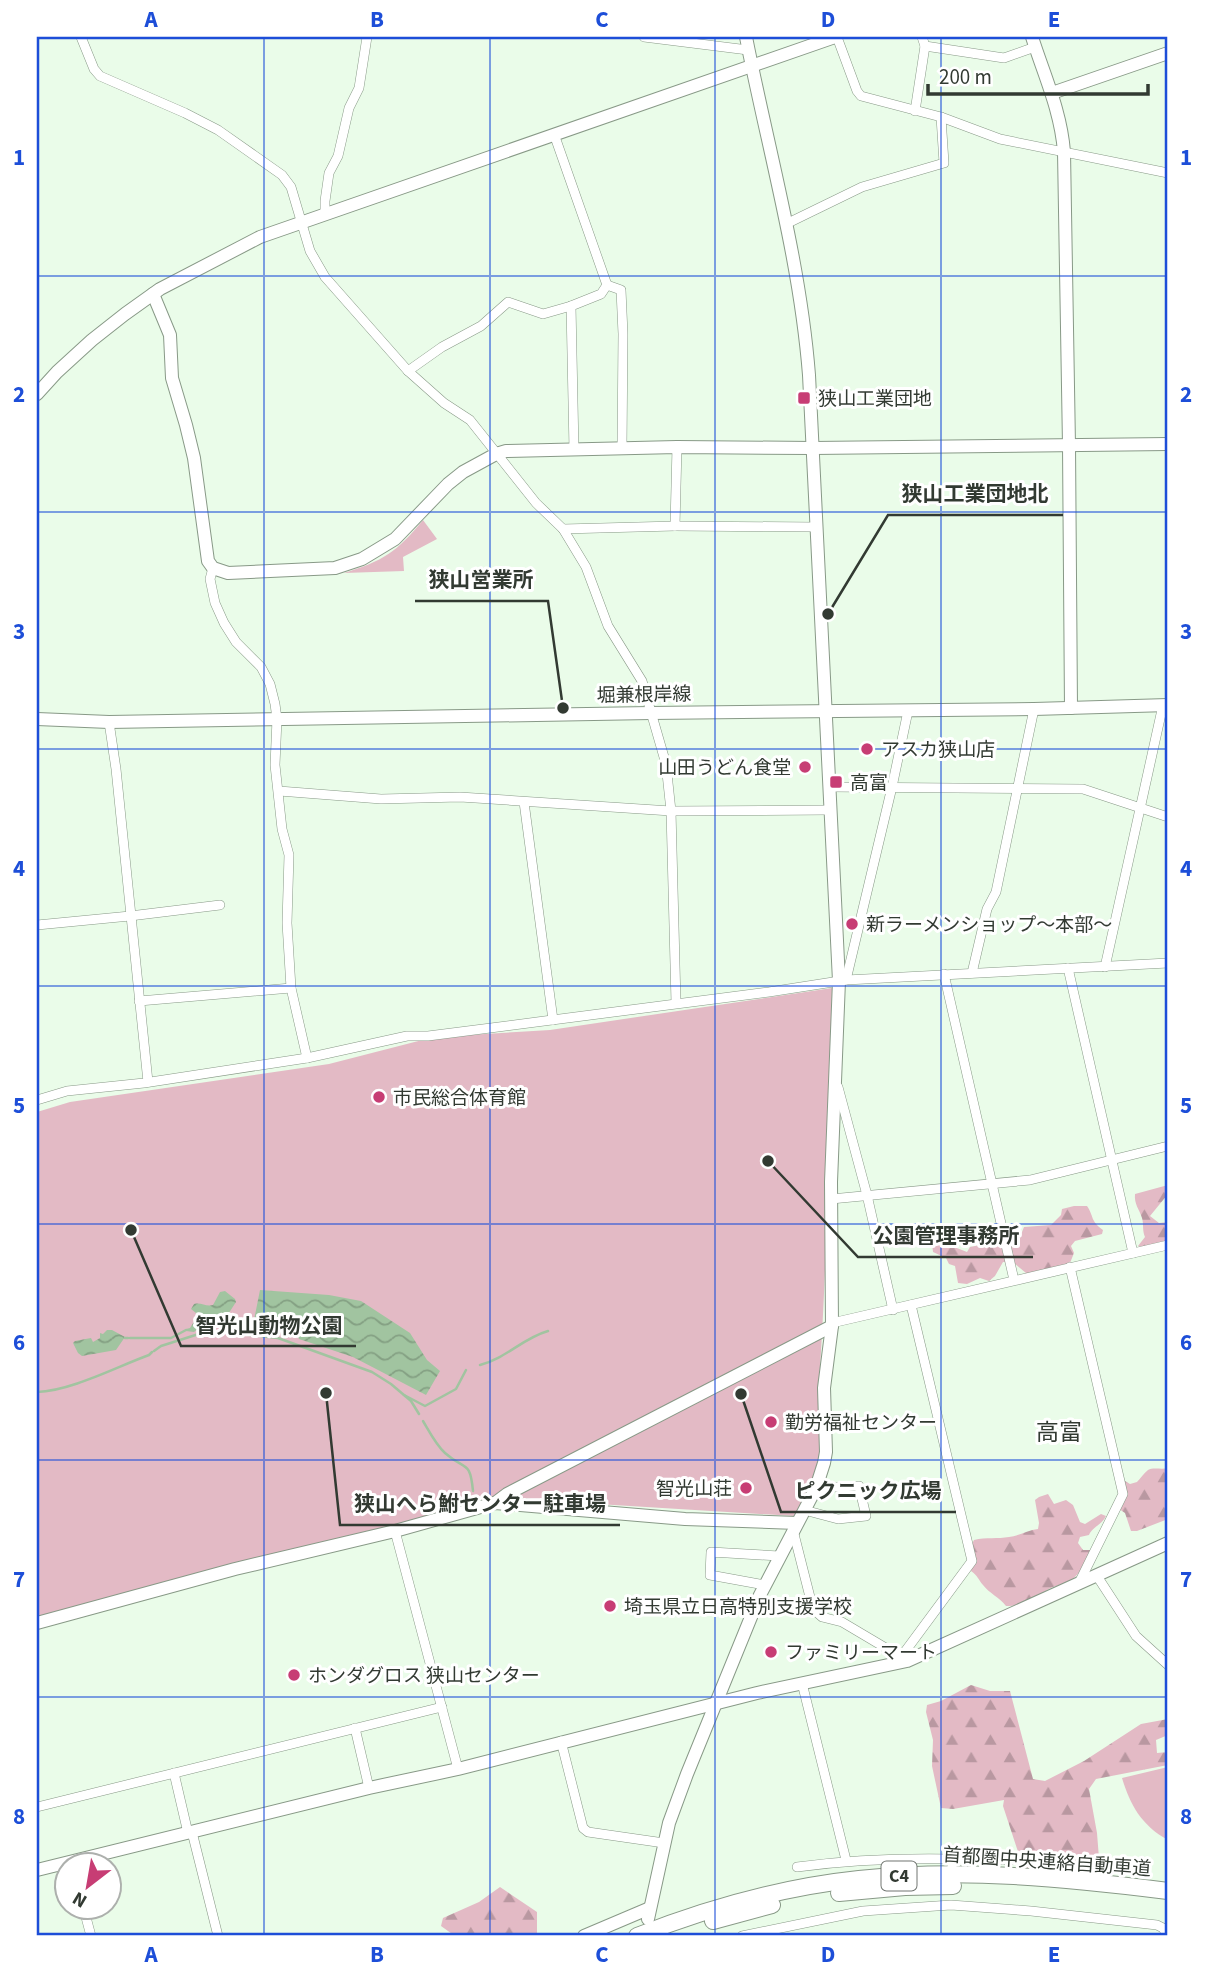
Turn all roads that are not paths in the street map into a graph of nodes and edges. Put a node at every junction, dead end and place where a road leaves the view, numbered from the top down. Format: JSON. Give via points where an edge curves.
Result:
{"nodes":[{"id":1,"x":81,"y":37,"type":"edge"},
{"id":2,"x":367,"y":37,"type":"edge"},
{"id":3,"x":644,"y":37,"type":"edge"},
{"id":4,"x":836,"y":37,"type":"edge"},
{"id":5,"x":749,"y":41,"type":"edge"},
{"id":6,"x":923,"y":41,"type":"edge"},
{"id":7,"x":1033,"y":42,"type":"edge"},
{"id":8,"x":1168,"y":53,"type":"edge"},
{"id":9,"x":751,"y":66,"type":"junction"},
{"id":10,"x":1052,"y":93,"type":"junction"},
{"id":11,"x":915,"y":111,"type":"junction"},
{"id":12,"x":941,"y":117,"type":"junction"},
{"id":13,"x":554,"y":134,"type":"junction"},
{"id":14,"x":1064,"y":152,"type":"junction"},
{"id":15,"x":1168,"y":173,"type":"edge"},
{"id":16,"x":325,"y":214,"type":"junction"},
{"id":17,"x":302,"y":221,"type":"junction"},
{"id":18,"x":786,"y":225,"type":"junction"},
{"id":19,"x":607,"y":285,"type":"junction"},
{"id":20,"x":153,"y":294,"type":"junction"},
{"id":21,"x":571,"y":306,"type":"junction"},
{"id":22,"x":408,"y":371,"type":"junction"},
{"id":23,"x":37,"y":394,"type":"edge"},
{"id":24,"x":1168,"y":444,"type":"edge"},
{"id":25,"x":1069,"y":445,"type":"junction"},
{"id":26,"x":677,"y":447,"type":"junction"},
{"id":27,"x":813,"y":448,"type":"junction"},
{"id":28,"x":622,"y":449,"type":"junction"},
{"id":29,"x":573,"y":450,"type":"junction"},
{"id":30,"x":496,"y":454,"type":"junction"},
{"id":31,"x":675,"y":526,"type":"junction"},
{"id":32,"x":816,"y":527,"type":"junction"},
{"id":33,"x":564,"y":529,"type":"junction"},
{"id":34,"x":213,"y":568,"type":"junction"},
{"id":35,"x":1166,"y":705,"type":"edge"},
{"id":36,"x":1071,"y":708,"type":"junction"},
{"id":37,"x":1034,"y":709,"type":"junction"},
{"id":38,"x":908,"y":711,"type":"junction"},
{"id":39,"x":825,"y":712,"type":"junction"},
{"id":40,"x":651,"y":713,"type":"junction"},
{"id":41,"x":37,"y":719,"type":"edge"},
{"id":42,"x":277,"y":719,"type":"junction"},
{"id":43,"x":109,"y":722,"type":"junction"},
{"id":44,"x":830,"y":787,"type":"junction"},
{"id":45,"x":892,"y":787,"type":"junction"},
{"id":46,"x":1019,"y":788,"type":"junction"},
{"id":47,"x":279,"y":791,"type":"junction"},
{"id":48,"x":524,"y":802,"type":"junction"},
{"id":49,"x":1140,"y":807,"type":"junction"},
{"id":50,"x":830,"y":810,"type":"junction"},
{"id":51,"x":671,"y":811,"type":"junction"},
{"id":52,"x":1168,"y":817,"type":"edge"},
{"id":53,"x":220,"y":905,"type":"dead end"},
{"id":54,"x":130,"y":916,"type":"junction"},
{"id":55,"x":37,"y":925,"type":"edge"},
{"id":56,"x":1168,"y":963,"type":"edge"},
{"id":57,"x":1105,"y":967,"type":"junction"},
{"id":58,"x":1068,"y":968,"type":"junction"},
{"id":59,"x":972,"y":973,"type":"junction"},
{"id":60,"x":944,"y":974,"type":"junction"},
{"id":61,"x":843,"y":980,"type":"junction"},
{"id":62,"x":291,"y":988,"type":"junction"},
{"id":63,"x":139,"y":1001,"type":"junction"},
{"id":64,"x":676,"y":1003,"type":"junction"},
{"id":65,"x":553,"y":1020,"type":"junction"},
{"id":66,"x":307,"y":1058,"type":"junction"},
{"id":67,"x":835,"y":1077,"type":"junction"},
{"id":68,"x":148,"y":1082,"type":"junction"},
{"id":69,"x":37,"y":1100,"type":"edge"},
{"id":70,"x":1168,"y":1146,"type":"edge"},
{"id":71,"x":1113,"y":1160,"type":"junction"},
{"id":72,"x":991,"y":1183,"type":"junction"},
{"id":73,"x":867,"y":1195,"type":"junction"},
{"id":74,"x":831,"y":1199,"type":"junction"},
{"id":75,"x":1168,"y":1245,"type":"edge"},
{"id":76,"x":1133,"y":1253,"type":"junction"},
{"id":77,"x":1070,"y":1267,"type":"junction"},
{"id":78,"x":1014,"y":1280,"type":"junction"},
{"id":79,"x":911,"y":1305,"type":"junction"},
{"id":80,"x":893,"y":1310,"type":"junction"},
{"id":81,"x":832,"y":1325,"type":"junction"},
{"id":82,"x":816,"y":1488,"type":"junction"},
{"id":83,"x":495,"y":1503,"type":"junction"},
{"id":84,"x":804,"y":1510,"type":"junction"},
{"id":85,"x":795,"y":1527,"type":"junction"},
{"id":86,"x":395,"y":1531,"type":"junction"},
{"id":87,"x":1168,"y":1544,"type":"edge"},
{"id":88,"x":779,"y":1556,"type":"junction"},
{"id":89,"x":1097,"y":1576,"type":"junction"},
{"id":90,"x":1079,"y":1584,"type":"junction"},
{"id":91,"x":765,"y":1585,"type":"junction"},
{"id":92,"x":37,"y":1623,"type":"edge"},
{"id":93,"x":904,"y":1659,"type":"junction"},
{"id":94,"x":1168,"y":1665,"type":"edge"},
{"id":95,"x":802,"y":1683,"type":"junction"},
{"id":96,"x":716,"y":1703,"type":"junction"},
{"id":97,"x":442,"y":1707,"type":"junction"},
{"id":98,"x":355,"y":1728,"type":"junction"},
{"id":99,"x":561,"y":1741,"type":"junction"},
{"id":100,"x":458,"y":1769,"type":"junction"},
{"id":101,"x":174,"y":1773,"type":"junction"},
{"id":102,"x":369,"y":1788,"type":"junction"},
{"id":103,"x":37,"y":1807,"type":"edge"},
{"id":104,"x":190,"y":1832,"type":"junction"},
{"id":105,"x":664,"y":1843,"type":"junction"},
{"id":106,"x":121,"y":1850,"type":"edge"},
{"id":107,"x":846,"y":1860,"type":"junction"},
{"id":108,"x":1017,"y":1860,"type":"dead end"},
{"id":109,"x":797,"y":1867,"type":"dead end"},
{"id":110,"x":1168,"y":1891,"type":"edge"},
{"id":111,"x":952,"y":1895,"type":"dead end"},
{"id":112,"x":1168,"y":1902,"type":"edge"},
{"id":113,"x":951,"y":1906,"type":"junction"},
{"id":114,"x":1168,"y":1934,"type":"edge"},
{"id":115,"x":218,"y":1936,"type":"edge"},
{"id":116,"x":584,"y":1936,"type":"edge"},
{"id":117,"x":637,"y":1936,"type":"edge"},
{"id":118,"x":666,"y":1936,"type":"edge"},
{"id":119,"x":742,"y":1936,"type":"edge"}],
"edges":[{"from":1,"to":17,"type":"street","via":[[100,76],[218,130],[282,175]]},
{"from":2,"to":16,"type":"street","via":[[359,88],[329,173]]},
{"from":3,"to":5,"type":"street"},
{"from":4,"to":9,"type":"street"},
{"from":4,"to":11,"type":"street","via":[[861,96]]},
{"from":5,"to":9,"type":"street"},
{"from":6,"to":7,"type":"street","via":[[1004,58]]},
{"from":6,"to":11,"type":"street"},
{"from":7,"to":10,"type":"street"},
{"from":8,"to":10,"type":"street"},
{"from":9,"to":13,"type":"street"},
{"from":9,"to":18,"type":"street"},
{"from":10,"to":14,"type":"street"},
{"from":11,"to":12,"type":"street"},
{"from":12,"to":14,"type":"street","via":[[1000,139]]},
{"from":12,"to":18,"type":"street","via":[[944,163],[862,187]]},
{"from":13,"to":16,"type":"street"},
{"from":13,"to":19,"type":"street"},
{"from":14,"to":15,"type":"street"},
{"from":14,"to":25,"type":"street"},
{"from":16,"to":17,"type":"street"},
{"from":17,"to":20,"type":"street","via":[[260,237]]},
{"from":17,"to":22,"type":"street","via":[[310,251],[325,277]]},
{"from":18,"to":27,"type":"street","via":[[805,328]]},
{"from":19,"to":21,"type":"street","via":[[601,294]]},
{"from":19,"to":28,"type":"street","via":[[621,290]]},
{"from":20,"to":23,"type":"street","via":[[92,341]]},
{"from":20,"to":34,"type":"street","via":[[170,335],[172,379],[194,458],[206,551]]},
{"from":21,"to":22,"type":"street","via":[[543,314],[508,302],[481,326]]},
{"from":21,"to":29,"type":"street"},
{"from":22,"to":30,"type":"street","via":[[470,420]]},
{"from":24,"to":25,"type":"street"},
{"from":25,"to":27,"type":"street"},
{"from":25,"to":36,"type":"street"},
{"from":26,"to":27,"type":"street"},
{"from":26,"to":28,"type":"street"},
{"from":26,"to":31,"type":"street"},
{"from":27,"to":32,"type":"street"},
{"from":28,"to":29,"type":"street"},
{"from":29,"to":30,"type":"street"},
{"from":30,"to":33,"type":"street"},
{"from":30,"to":34,"type":"street","via":[[448,484],[395,539],[349,564],[228,573]]},
{"from":31,"to":32,"type":"street"},
{"from":31,"to":33,"type":"street"},
{"from":32,"to":39,"type":"street"},
{"from":33,"to":40,"type":"street","via":[[586,567],[608,625],[642,681]]},
{"from":34,"to":42,"type":"street","via":[[215,603],[236,642],[261,667],[270,684]]},
{"from":35,"to":36,"type":"street","name":"堀兼根岸線"},
{"from":35,"to":49,"type":"street"},
{"from":36,"to":37,"type":"street","name":"堀兼根岸線"},
{"from":37,"to":38,"type":"street","name":"堀兼根岸線"},
{"from":37,"to":46,"type":"street"},
{"from":38,"to":39,"type":"street","name":"堀兼根岸線"},
{"from":38,"to":45,"type":"street"},
{"from":39,"to":40,"type":"street","name":"堀兼根岸線"},
{"from":39,"to":44,"type":"street"},
{"from":40,"to":42,"type":"street","name":"堀兼根岸線"},
{"from":40,"to":51,"type":"street","via":[[666,764]]},
{"from":41,"to":43,"type":"street","name":"堀兼根岸線"},
{"from":42,"to":43,"type":"street","name":"堀兼根岸線"},
{"from":42,"to":47,"type":"street"},
{"from":43,"to":54,"type":"street"},
{"from":44,"to":45,"type":"street"},
{"from":44,"to":50,"type":"street"},
{"from":45,"to":46,"type":"street"},
{"from":45,"to":61,"type":"street"},
{"from":46,"to":49,"type":"street","via":[[1083,789]]},
{"from":46,"to":59,"type":"street"},
{"from":47,"to":48,"type":"street","via":[[381,800],[460,797]]},
{"from":47,"to":62,"type":"street","via":[[289,855]]},
{"from":48,"to":51,"type":"street"},
{"from":48,"to":65,"type":"street"},
{"from":49,"to":52,"type":"street"},
{"from":49,"to":57,"type":"street"},
{"from":50,"to":51,"type":"street"},
{"from":50,"to":61,"type":"street"},
{"from":51,"to":64,"type":"street"},
{"from":53,"to":54,"type":"street"},
{"from":54,"to":55,"type":"street"},
{"from":54,"to":63,"type":"street"},
{"from":56,"to":57,"type":"street"},
{"from":57,"to":58,"type":"street"},
{"from":58,"to":59,"type":"street"},
{"from":58,"to":71,"type":"street"},
{"from":59,"to":60,"type":"street"},
{"from":60,"to":61,"type":"street"},
{"from":60,"to":72,"type":"street"},
{"from":61,"to":64,"type":"street"},
{"from":61,"to":67,"type":"street"},
{"from":62,"to":63,"type":"street"},
{"from":62,"to":66,"type":"street"},
{"from":63,"to":68,"type":"street"},
{"from":64,"to":65,"type":"street"},
{"from":65,"to":66,"type":"street","via":[[407,1036]]},
{"from":66,"to":68,"type":"street"},
{"from":67,"to":73,"type":"street"},
{"from":67,"to":74,"type":"street"},
{"from":68,"to":69,"type":"street","via":[[67,1091]]},
{"from":70,"to":71,"type":"street"},
{"from":71,"to":72,"type":"street","via":[[1030,1180]]},
{"from":71,"to":76,"type":"street"},
{"from":72,"to":73,"type":"street"},
{"from":72,"to":78,"type":"street"},
{"from":73,"to":74,"type":"street"},
{"from":73,"to":80,"type":"street"},
{"from":74,"to":81,"type":"street"},
{"from":75,"to":76,"type":"street"},
{"from":76,"to":77,"type":"street"},
{"from":77,"to":78,"type":"street"},
{"from":77,"to":90,"type":"street","via":[[1123,1494]]},
{"from":78,"to":79,"type":"street"},
{"from":79,"to":80,"type":"street"},
{"from":79,"to":93,"type":"street","via":[[972,1561]]},
{"from":80,"to":81,"type":"street"},
{"from":81,"to":82,"type":"street","via":[[824,1388],[826,1452]]},
{"from":81,"to":83,"type":"street"},
{"from":82,"to":84,"type":"street"},
{"from":82,"to":84,"type":"street","via":[[859,1486],[866,1516],[838,1519]]},
{"from":83,"to":85,"type":"street"},
{"from":83,"to":86,"type":"street"},
{"from":84,"to":85,"type":"street"},
{"from":85,"to":88,"type":"street"},
{"from":85,"to":93,"type":"street","via":[[813,1609]]},
{"from":86,"to":92,"type":"street"},
{"from":86,"to":97,"type":"street"},
{"from":87,"to":89,"type":"street"},
{"from":88,"to":91,"type":"street"},
{"from":88,"to":91,"type":"street","via":[[711,1552],[710,1575]]},
{"from":89,"to":90,"type":"street"},
{"from":89,"to":94,"type":"street","via":[[1136,1636]]},
{"from":90,"to":93,"type":"street"},
{"from":91,"to":96,"type":"street"},
{"from":93,"to":95,"type":"street"},
{"from":95,"to":96,"type":"street"},
{"from":95,"to":107,"type":"street"},
{"from":96,"to":99,"type":"street"},
{"from":96,"to":105,"type":"street"},
{"from":97,"to":98,"type":"street"},
{"from":97,"to":100,"type":"street"},
{"from":98,"to":101,"type":"street"},
{"from":98,"to":102,"type":"street"},
{"from":99,"to":100,"type":"street"},
{"from":99,"to":105,"type":"street","via":[[583,1828]]},
{"from":100,"to":102,"type":"street"},
{"from":101,"to":103,"type":"street"},
{"from":101,"to":104,"type":"street"},
{"from":102,"to":104,"type":"street"},
{"from":104,"to":106,"type":"street"},
{"from":104,"to":115,"type":"street"},
{"from":105,"to":116,"type":"street","via":[[649,1914]]},
{"from":107,"to":108,"type":"street"},
{"from":107,"to":109,"type":"street"},
{"from":110,"to":117,"type":"highway","name":"首都圏中央連絡自動車道","number":"C4","via":[[986,1875],[858,1879],[735,1903]]},
{"from":111,"to":113,"type":"street"},
{"from":112,"to":118,"type":"highway","name":"首都圏中央連絡自動車道","number":"C4","via":[[1040,1888],[944,1885],[858,1890],[773,1905]]},
{"from":113,"to":114,"type":"street","via":[[1157,1925]]},
{"from":113,"to":119,"type":"street","via":[[863,1911]]}]}
